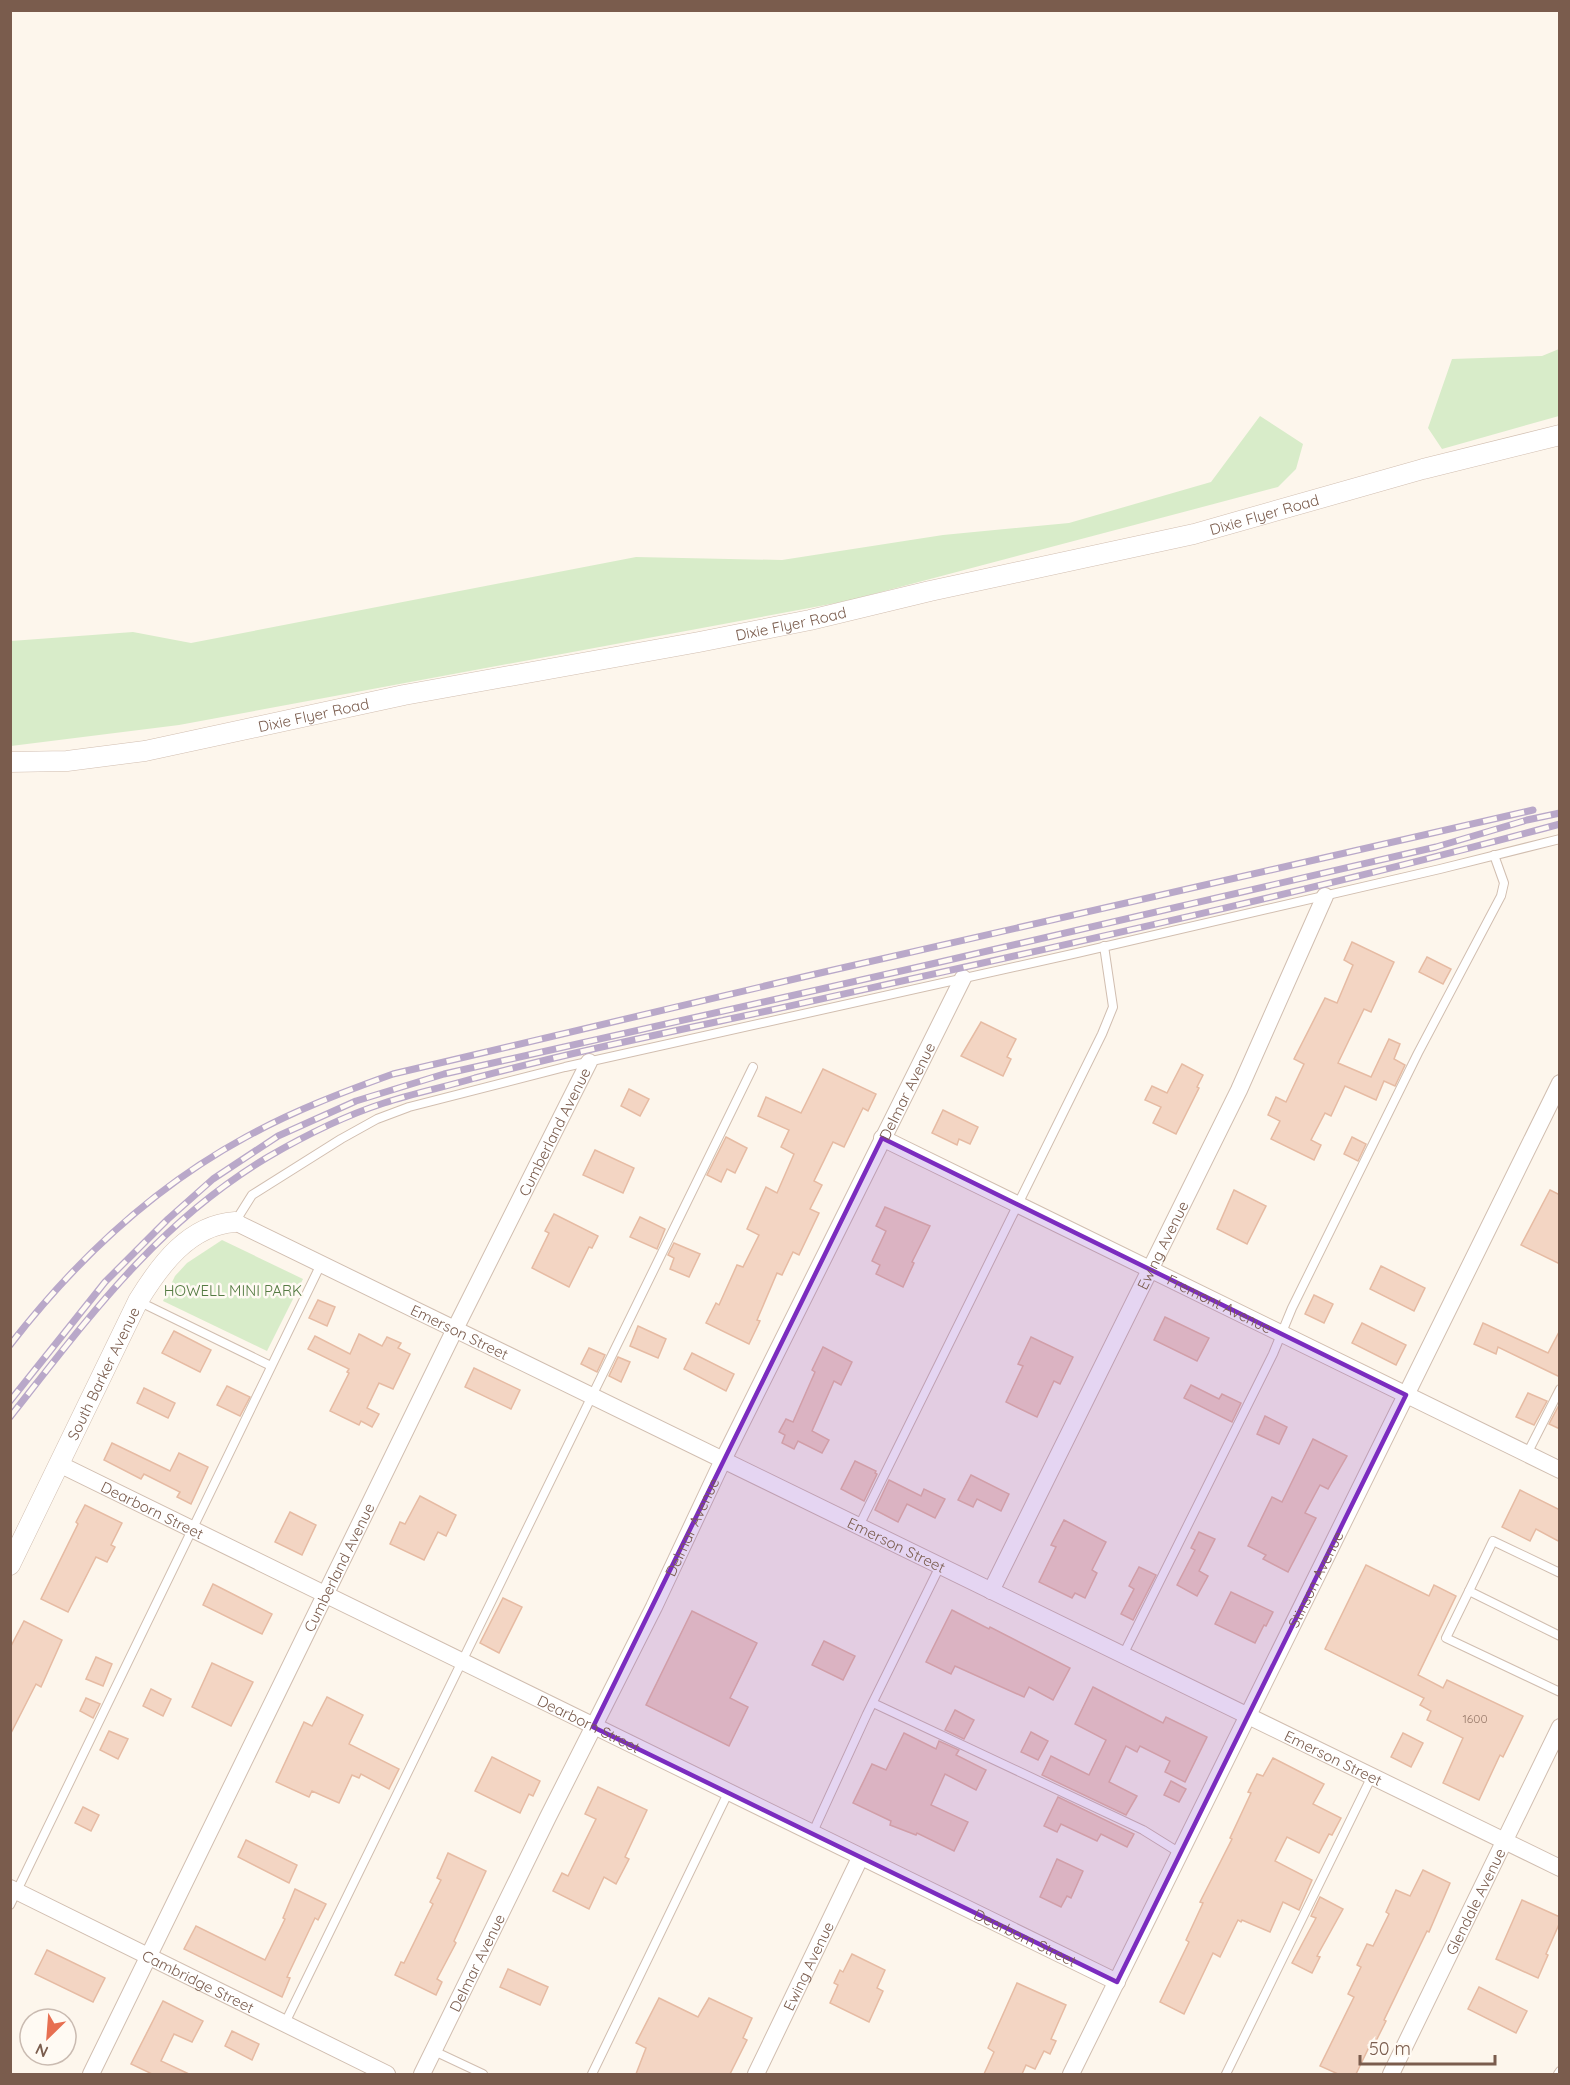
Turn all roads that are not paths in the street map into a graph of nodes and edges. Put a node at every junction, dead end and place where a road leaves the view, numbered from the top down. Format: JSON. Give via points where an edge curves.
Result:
{"nodes":[{"id":1,"x":1560,"y":435,"type":"edge"},
{"id":2,"x":10,"y":762,"type":"edge"},
{"id":3,"x":1560,"y":839,"type":"edge"},
{"id":4,"x":1494,"y":855,"type":"junction"},
{"id":5,"x":1325,"y":896,"type":"junction"},
{"id":6,"x":1104,"y":946,"type":"junction"},
{"id":7,"x":963,"y":978,"type":"junction"},
{"id":8,"x":589,"y":1062,"type":"junction"},
{"id":9,"x":753,"y":1067,"type":"dead end"},
{"id":10,"x":1560,"y":1083,"type":"edge"},
{"id":11,"x":882,"y":1138,"type":"junction"},
{"id":12,"x":1018,"y":1204,"type":"junction"},
{"id":13,"x":235,"y":1222,"type":"junction"},
{"id":14,"x":321,"y":1264,"type":"junction"},
{"id":15,"x":1150,"y":1269,"type":"junction"},
{"id":16,"x":138,"y":1301,"type":"junction"},
{"id":17,"x":455,"y":1329,"type":"junction"},
{"id":18,"x":1281,"y":1334,"type":"junction"},
{"id":19,"x":272,"y":1366,"type":"junction"},
{"id":20,"x":1560,"y":1389,"type":"edge"},
{"id":21,"x":1406,"y":1395,"type":"junction"},
{"id":22,"x":591,"y":1396,"type":"junction"},
{"id":23,"x":1527,"y":1454,"type":"junction"},
{"id":24,"x":723,"y":1460,"type":"junction"},
{"id":25,"x":59,"y":1464,"type":"junction"},
{"id":26,"x":1560,"y":1470,"type":"edge"},
{"id":27,"x":859,"y":1526,"type":"junction"},
{"id":28,"x":193,"y":1530,"type":"junction"},
{"id":29,"x":10,"y":1565,"type":"edge"},
{"id":30,"x":940,"y":1566,"type":"junction"},
{"id":31,"x":1560,"y":1573,"type":"edge"},
{"id":32,"x":991,"y":1591,"type":"junction"},
{"id":33,"x":1469,"y":1592,"type":"junction"},
{"id":34,"x":326,"y":1596,"type":"junction"},
{"id":35,"x":1560,"y":1636,"type":"edge"},
{"id":36,"x":1123,"y":1655,"type":"junction"},
{"id":37,"x":463,"y":1662,"type":"junction"},
{"id":38,"x":1560,"y":1692,"type":"edge"},
{"id":39,"x":873,"y":1703,"type":"junction"},
{"id":40,"x":1248,"y":1716,"type":"junction"},
{"id":41,"x":593,"y":1727,"type":"junction"},
{"id":42,"x":1560,"y":1728,"type":"edge"},
{"id":43,"x":1372,"y":1776,"type":"junction"},
{"id":44,"x":728,"y":1792,"type":"junction"},
{"id":45,"x":812,"y":1834,"type":"junction"},
{"id":46,"x":1505,"y":1841,"type":"junction"},
{"id":47,"x":1180,"y":1853,"type":"junction"},
{"id":48,"x":860,"y":1858,"type":"junction"},
{"id":49,"x":1560,"y":1868,"type":"edge"},
{"id":50,"x":13,"y":1895,"type":"edge"},
{"id":51,"x":149,"y":1955,"type":"junction"},
{"id":52,"x":1117,"y":1983,"type":"junction"},
{"id":53,"x":285,"y":2023,"type":"junction"},
{"id":54,"x":434,"y":2051,"type":"junction"},
{"id":55,"x":472,"y":2072,"type":"edge"},
{"id":56,"x":91,"y":2074,"type":"edge"},
{"id":57,"x":387,"y":2074,"type":"edge"},
{"id":58,"x":422,"y":2074,"type":"edge"},
{"id":59,"x":483,"y":2074,"type":"edge"},
{"id":60,"x":592,"y":2074,"type":"edge"},
{"id":61,"x":756,"y":2074,"type":"edge"},
{"id":62,"x":1071,"y":2074,"type":"edge"},
{"id":63,"x":1226,"y":2074,"type":"edge"},
{"id":64,"x":1391,"y":2074,"type":"edge"}],
"edges":[{"from":1,"to":2,"type":"street","name":"Dixie Flyer Road","via":[[1194,534],[810,620],[404,695],[145,752]]},
{"from":3,"to":4,"type":"lane"},
{"from":4,"to":5,"type":"lane"},
{"from":4,"to":18,"type":"lane","via":[[1504,883],[1501,896],[1418,1053]]},
{"from":5,"to":6,"type":"lane"},
{"from":5,"to":15,"type":"street","name":"Ewing Avenue","via":[[1239,1090]]},
{"from":6,"to":7,"type":"lane"},
{"from":6,"to":12,"type":"lane","via":[[1113,1007]]},
{"from":7,"to":8,"type":"lane"},
{"from":7,"to":11,"type":"street","name":"Delmar Avenue"},
{"from":8,"to":13,"type":"lane","via":[[444,1097],[377,1119],[252,1195]]},
{"from":8,"to":17,"type":"street","name":"Cumberland Avenue"},
{"from":9,"to":22,"type":"lane"},
{"from":10,"to":21,"type":"street","name":"Stinson Avenue"},
{"from":11,"to":12,"type":"street","name":"Fremont Avenue"},
{"from":11,"to":24,"type":"street","name":"Delmar Avenue"},
{"from":12,"to":15,"type":"street","name":"Fremont Avenue"},
{"from":12,"to":27,"type":"lane"},
{"from":13,"to":14,"type":"street","name":"Emerson Street"},
{"from":13,"to":16,"type":"street","name":"South Barker Avenue","via":[[211,1226],[190,1238],[164,1262]]},
{"from":14,"to":17,"type":"street","name":"Emerson Street"},
{"from":14,"to":19,"type":"lane"},
{"from":15,"to":18,"type":"street","name":"Fremont Avenue"},
{"from":15,"to":32,"type":"street","name":"Ewing Avenue"},
{"from":16,"to":19,"type":"lane"},
{"from":16,"to":25,"type":"street","name":"South Barker Avenue"},
{"from":17,"to":22,"type":"street","name":"Emerson Street"},
{"from":17,"to":34,"type":"street","name":"Cumberland Avenue"},
{"from":18,"to":21,"type":"street","name":"Fremont Avenue"},
{"from":18,"to":36,"type":"lane"},
{"from":19,"to":28,"type":"lane"},
{"from":20,"to":23,"type":"lane"},
{"from":21,"to":23,"type":"street","name":"Fremont Avenue"},
{"from":21,"to":40,"type":"street","name":"Stinson Avenue"},
{"from":22,"to":24,"type":"street","name":"Emerson Street"},
{"from":22,"to":37,"type":"lane"},
{"from":23,"to":26,"type":"street","name":"Fremont Avenue"},
{"from":24,"to":27,"type":"street","name":"Emerson Street"},
{"from":24,"to":41,"type":"street","name":"Delmar Avenue"},
{"from":25,"to":28,"type":"street","name":"Dearborn Street"},
{"from":25,"to":29,"type":"street","name":"South Barker Avenue"},
{"from":27,"to":30,"type":"street","name":"Emerson Street"},
{"from":28,"to":34,"type":"street","name":"Dearborn Street"},
{"from":28,"to":50,"type":"lane"},
{"from":30,"to":32,"type":"street","name":"Emerson Street"},
{"from":30,"to":39,"type":"lane"},
{"from":31,"to":33,"type":"lane","via":[[1494,1540]]},
{"from":32,"to":36,"type":"street","name":"Emerson Street"},
{"from":33,"to":35,"type":"lane"},
{"from":33,"to":38,"type":"lane","via":[[1446,1638]]},
{"from":34,"to":37,"type":"street","name":"Dearborn Street"},
{"from":34,"to":51,"type":"street","name":"Cumberland Avenue"},
{"from":36,"to":40,"type":"street","name":"Emerson Street"},
{"from":37,"to":41,"type":"street","name":"Dearborn Street"},
{"from":37,"to":53,"type":"lane"},
{"from":39,"to":45,"type":"lane"},
{"from":39,"to":47,"type":"lane","via":[[1143,1830]]},
{"from":40,"to":43,"type":"street","name":"Emerson Street"},
{"from":40,"to":47,"type":"street","name":"Stinson Avenue"},
{"from":41,"to":44,"type":"street","name":"Dearborn Street"},
{"from":41,"to":54,"type":"street","name":"Delmar Avenue"},
{"from":42,"to":46,"type":"street","name":"Glendale Avenue"},
{"from":43,"to":46,"type":"street","name":"Emerson Street"},
{"from":43,"to":63,"type":"lane"},
{"from":44,"to":45,"type":"street","name":"Dearborn Street"},
{"from":44,"to":60,"type":"lane"},
{"from":45,"to":48,"type":"street","name":"Dearborn Street"},
{"from":46,"to":49,"type":"street","name":"Emerson Street"},
{"from":46,"to":64,"type":"street","name":"Glendale Avenue"},
{"from":47,"to":52,"type":"street","name":"Stinson Avenue"},
{"from":48,"to":52,"type":"street","name":"Dearborn Street"},
{"from":48,"to":61,"type":"street","name":"Ewing Avenue"},
{"from":50,"to":51,"type":"street","name":"Cambridge Street"},
{"from":51,"to":53,"type":"street","name":"Cambridge Street"},
{"from":51,"to":56,"type":"street","name":"Cumberland Avenue"},
{"from":52,"to":62,"type":"street","name":"Stinson Avenue"},
{"from":53,"to":57,"type":"street","name":"Cambridge Street"},
{"from":54,"to":55,"type":"lane"},
{"from":54,"to":58,"type":"street","name":"Delmar Avenue"},
{"from":55,"to":59,"type":"lane"}]}
